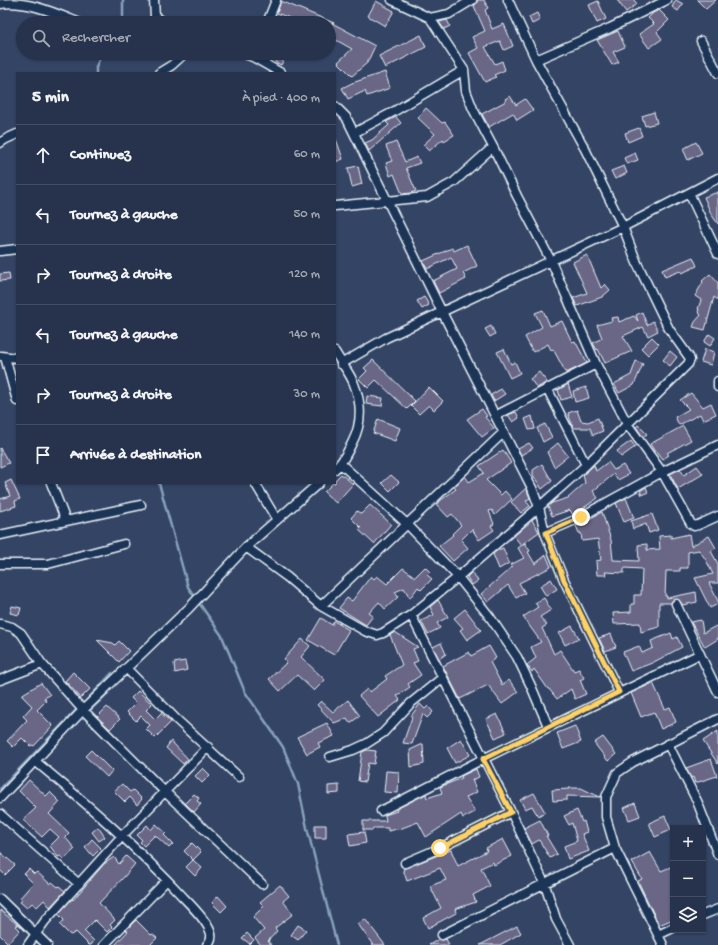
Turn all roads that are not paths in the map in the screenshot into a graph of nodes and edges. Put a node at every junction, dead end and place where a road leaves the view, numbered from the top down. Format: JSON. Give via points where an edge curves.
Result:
{"nodes":[{"id":1,"x":154,"y":0,"type":"edge"},
{"id":2,"x":276,"y":0,"type":"edge"},
{"id":3,"x":392,"y":0,"type":"edge"},
{"id":4,"x":472,"y":0,"type":"edge"},
{"id":5,"x":508,"y":0,"type":"edge"},
{"id":6,"x":666,"y":0,"type":"edge"},
{"id":7,"x":0,"y":4,"type":"edge"},
{"id":8,"x":63,"y":16,"type":"edge"},
{"id":9,"x":155,"y":16,"type":"edge"},
{"id":10,"x":270,"y":16,"type":"edge"},
{"id":11,"x":430,"y":18,"type":"junction"},
{"id":12,"x":701,"y":40,"type":"dead end"},
{"id":13,"x":177,"y":60,"type":"edge"},
{"id":14,"x":262,"y":60,"type":"edge"},
{"id":15,"x":536,"y":60,"type":"junction"},
{"id":16,"x":464,"y":70,"type":"junction"},
{"id":17,"x":161,"y":72,"type":"edge"},
{"id":18,"x":280,"y":72,"type":"edge"},
{"id":19,"x":718,"y":73,"type":"edge"},
{"id":20,"x":336,"y":107,"type":"edge"},
{"id":21,"x":354,"y":133,"type":"junction"},
{"id":22,"x":16,"y":134,"type":"edge"},
{"id":23,"x":0,"y":144,"type":"edge"},
{"id":24,"x":493,"y":147,"type":"junction"},
{"id":25,"x":718,"y":178,"type":"edge"},
{"id":26,"x":689,"y":193,"type":"junction"},
{"id":27,"x":388,"y":201,"type":"junction"},
{"id":28,"x":336,"y":206,"type":"edge"},
{"id":29,"x":623,"y":227,"type":"junction"},
{"id":30,"x":16,"y":249,"type":"edge"},
{"id":31,"x":0,"y":251,"type":"edge"},
{"id":32,"x":718,"y":254,"type":"edge"},
{"id":33,"x":551,"y":261,"type":"junction"},
{"id":34,"x":442,"y":312,"type":"junction"},
{"id":35,"x":336,"y":354,"type":"edge"},
{"id":36,"x":3,"y":357,"type":"edge"},
{"id":37,"x":16,"y":358,"type":"edge"},
{"id":38,"x":342,"y":364,"type":"junction"},
{"id":39,"x":596,"y":364,"type":"junction"},
{"id":40,"x":718,"y":381,"type":"edge"},
{"id":41,"x":718,"y":387,"type":"edge"},
{"id":42,"x":547,"y":388,"type":"junction"},
{"id":43,"x":16,"y":398,"type":"edge"},
{"id":44,"x":495,"y":416,"type":"junction"},
{"id":45,"x":628,"y":425,"type":"junction"},
{"id":46,"x":504,"y":432,"type":"junction"},
{"id":47,"x":718,"y":445,"type":"edge"},
{"id":48,"x":586,"y":465,"type":"junction"},
{"id":49,"x":338,"y":466,"type":"edge"},
{"id":50,"x":662,"y":472,"type":"junction"},
{"id":51,"x":51,"y":484,"type":"edge"},
{"id":52,"x":256,"y":484,"type":"edge"},
{"id":53,"x":316,"y":484,"type":"edge"},
{"id":54,"x":141,"y":506,"type":"dead end"},
{"id":55,"x":539,"y":507,"type":"junction"},
{"id":56,"x":718,"y":516,"type":"edge"},
{"id":57,"x":277,"y":520,"type":"junction"},
{"id":58,"x":66,"y":521,"type":"junction"},
{"id":59,"x":408,"y":525,"type":"junction"},
{"id":60,"x":546,"y":533,"type":"junction"},
{"id":61,"x":0,"y":535,"type":"edge"},
{"id":62,"x":124,"y":544,"type":"dead end"},
{"id":63,"x":246,"y":547,"type":"junction"},
{"id":64,"x":0,"y":564,"type":"edge"},
{"id":65,"x":458,"y":577,"type":"junction"},
{"id":66,"x":676,"y":604,"type":"dead end"},
{"id":67,"x":321,"y":606,"type":"junction"},
{"id":68,"x":411,"y":615,"type":"junction"},
{"id":69,"x":0,"y":624,"type":"edge"},
{"id":70,"x":700,"y":654,"type":"junction"},
{"id":71,"x":42,"y":664,"type":"junction"},
{"id":72,"x":126,"y":668,"type":"junction"},
{"id":73,"x":442,"y":678,"type":"junction"},
{"id":74,"x":0,"y":680,"type":"edge"},
{"id":75,"x":619,"y":692,"type":"junction"},
{"id":76,"x":718,"y":692,"type":"edge"},
{"id":77,"x":84,"y":710,"type":"junction"},
{"id":78,"x":718,"y":719,"type":"edge"},
{"id":79,"x":548,"y":726,"type":"junction"},
{"id":80,"x":668,"y":744,"type":"junction"},
{"id":81,"x":208,"y":747,"type":"junction"},
{"id":82,"x":330,"y":757,"type":"dead end"},
{"id":83,"x":483,"y":759,"type":"junction"},
{"id":84,"x":35,"y":761,"type":"junction"},
{"id":85,"x":239,"y":777,"type":"dead end"},
{"id":86,"x":164,"y":791,"type":"junction"},
{"id":87,"x":0,"y":798,"type":"edge"},
{"id":88,"x":381,"y":811,"type":"dead end"},
{"id":89,"x":511,"y":812,"type":"junction"},
{"id":90,"x":0,"y":814,"type":"edge"},
{"id":91,"x":122,"y":836,"type":"junction"},
{"id":92,"x":615,"y":848,"type":"junction"},
{"id":93,"x":718,"y":855,"type":"edge"},
{"id":94,"x":405,"y":863,"type":"dead end"},
{"id":95,"x":167,"y":880,"type":"junction"},
{"id":96,"x":79,"y":884,"type":"junction"},
{"id":97,"x":262,"y":884,"type":"dead end"},
{"id":98,"x":545,"y":885,"type":"junction"},
{"id":99,"x":0,"y":899,"type":"edge"},
{"id":100,"x":718,"y":909,"type":"edge"},
{"id":101,"x":706,"y":915,"type":"edge"},
{"id":102,"x":670,"y":929,"type":"edge"},
{"id":103,"x":36,"y":934,"type":"junction"},
{"id":104,"x":442,"y":935,"type":"dead end"},
{"id":105,"x":658,"y":935,"type":"junction"},
{"id":106,"x":28,"y":945,"type":"edge"},
{"id":107,"x":47,"y":945,"type":"edge"},
{"id":108,"x":104,"y":945,"type":"edge"},
{"id":109,"x":207,"y":945,"type":"edge"},
{"id":110,"x":570,"y":945,"type":"edge"},
{"id":111,"x":663,"y":945,"type":"edge"}],
"edges":[{"from":1,"to":9,"type":"street"},
{"from":2,"to":10,"type":"street"},
{"from":3,"to":11,"type":"street"},
{"from":4,"to":11,"type":"street","via":[[449,14]]},
{"from":5,"to":15,"type":"street"},
{"from":6,"to":15,"type":"street"},
{"from":7,"to":8,"type":"street","via":[[9,1],[25,2]]},
{"from":11,"to":16,"type":"street"},
{"from":12,"to":19,"type":"street"},
{"from":13,"to":17,"type":"street"},
{"from":14,"to":18,"type":"street"},
{"from":15,"to":29,"type":"street","via":[[586,149]]},
{"from":16,"to":21,"type":"street"},
{"from":16,"to":24,"type":"street","via":[[466,91]]},
{"from":20,"to":21,"type":"street","via":[[346,117]]},
{"from":21,"to":27,"type":"street"},
{"from":22,"to":23,"type":"street"},
{"from":24,"to":27,"type":"street","via":[[454,182],[427,197]]},
{"from":24,"to":33,"type":"street"},
{"from":25,"to":26,"type":"street"},
{"from":26,"to":29,"type":"street"},
{"from":26,"to":32,"type":"street"},
{"from":27,"to":28,"type":"street"},
{"from":27,"to":34,"type":"street"},
{"from":29,"to":33,"type":"street"},
{"from":29,"to":45,"type":"street","via":[[669,330],[690,360]]},
{"from":30,"to":31,"type":"street"},
{"from":33,"to":34,"type":"street"},
{"from":33,"to":39,"type":"street"},
{"from":34,"to":38,"type":"street","via":[[386,338]]},
{"from":34,"to":44,"type":"street"},
{"from":35,"to":38,"type":"street"},
{"from":36,"to":37,"type":"street"},
{"from":36,"to":43,"type":"street"},
{"from":38,"to":49,"type":"street","via":[[354,383],[359,400],[360,418],[357,434]]},
{"from":39,"to":42,"type":"street"},
{"from":39,"to":45,"type":"street"},
{"from":40,"to":41,"type":"street"},
{"from":42,"to":44,"type":"street"},
{"from":42,"to":48,"type":"street"},
{"from":44,"to":46,"type":"street"},
{"from":45,"to":48,"type":"street"},
{"from":45,"to":50,"type":"street"},
{"from":46,"to":55,"type":"street"},
{"from":46,"to":59,"type":"street"},
{"from":47,"to":50,"type":"street"},
{"from":48,"to":55,"type":"street"},
{"from":49,"to":59,"type":"street"},
{"from":50,"to":56,"type":"street","via":[[691,524],[698,525]]},
{"from":50,"to":60,"type":"street"},
{"from":51,"to":58,"type":"street"},
{"from":52,"to":57,"type":"street"},
{"from":53,"to":57,"type":"street"},
{"from":54,"to":58,"type":"street"},
{"from":55,"to":60,"type":"street"},
{"from":55,"to":65,"type":"street"},
{"from":57,"to":63,"type":"street"},
{"from":58,"to":61,"type":"street"},
{"from":59,"to":65,"type":"street"},
{"from":59,"to":67,"type":"street"},
{"from":60,"to":75,"type":"street","via":[[564,580]]},
{"from":62,"to":64,"type":"street","via":[[48,564]]},
{"from":63,"to":67,"type":"street"},
{"from":63,"to":72,"type":"street","via":[[189,608]]},
{"from":65,"to":68,"type":"street"},
{"from":65,"to":79,"type":"street","via":[[490,617],[517,657]]},
{"from":66,"to":70,"type":"street"},
{"from":67,"to":68,"type":"street","via":[[365,631],[378,635]]},
{"from":68,"to":73,"type":"street"},
{"from":69,"to":71,"type":"street","via":[[22,633]]},
{"from":70,"to":75,"type":"street"},
{"from":70,"to":76,"type":"street"},
{"from":71,"to":74,"type":"street"},
{"from":71,"to":77,"type":"street"},
{"from":72,"to":77,"type":"street"},
{"from":72,"to":81,"type":"street","via":[[177,720]]},
{"from":73,"to":82,"type":"street","via":[[411,703],[383,733],[353,750]]},
{"from":73,"to":83,"type":"street"},
{"from":75,"to":79,"type":"street"},
{"from":77,"to":84,"type":"street"},
{"from":77,"to":86,"type":"street"},
{"from":78,"to":80,"type":"street"},
{"from":79,"to":83,"type":"street"},
{"from":80,"to":92,"type":"street","via":[[633,762],[617,774],[606,797],[606,817]]},
{"from":80,"to":93,"type":"street","via":[[697,801]]},
{"from":81,"to":85,"type":"street"},
{"from":81,"to":86,"type":"street"},
{"from":83,"to":88,"type":"street"},
{"from":83,"to":89,"type":"street"},
{"from":84,"to":87,"type":"street"},
{"from":84,"to":91,"type":"street"},
{"from":86,"to":91,"type":"street"},
{"from":86,"to":97,"type":"street"},
{"from":89,"to":94,"type":"street"},
{"from":89,"to":98,"type":"street"},
{"from":90,"to":96,"type":"street"},
{"from":91,"to":95,"type":"street"},
{"from":91,"to":96,"type":"street"},
{"from":92,"to":98,"type":"street"},
{"from":92,"to":105,"type":"street"},
{"from":95,"to":108,"type":"street"},
{"from":95,"to":109,"type":"street","via":[[209,929],[211,940]]},
{"from":96,"to":103,"type":"street"},
{"from":98,"to":104,"type":"street"},
{"from":98,"to":110,"type":"street","via":[[556,919]]},
{"from":99,"to":103,"type":"street"},
{"from":100,"to":101,"type":"street"},
{"from":102,"to":105,"type":"street"},
{"from":103,"to":106,"type":"street"},
{"from":103,"to":107,"type":"street"},
{"from":105,"to":111,"type":"street"}]}
